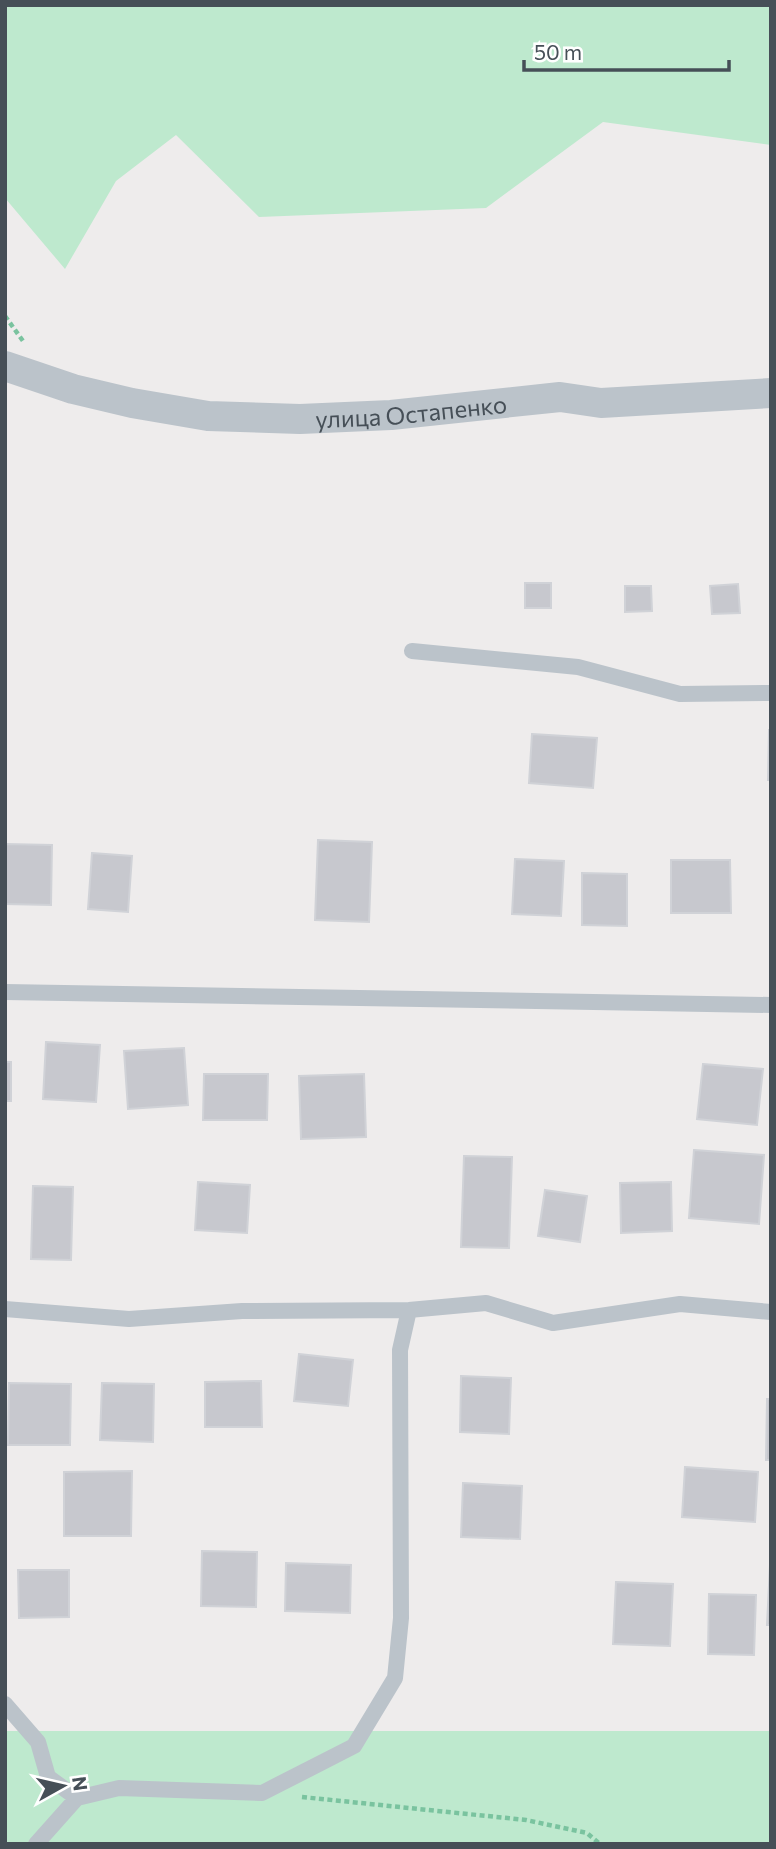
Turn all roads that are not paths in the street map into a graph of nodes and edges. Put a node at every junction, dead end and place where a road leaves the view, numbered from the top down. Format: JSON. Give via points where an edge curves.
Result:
{"nodes":[{"id":1,"x":5,"y":366,"type":"edge"},
{"id":2,"x":771,"y":393,"type":"edge"},
{"id":3,"x":412,"y":651,"type":"dead end"},
{"id":4,"x":771,"y":693,"type":"edge"},
{"id":5,"x":5,"y":992,"type":"edge"},
{"id":6,"x":771,"y":1005,"type":"edge"},
{"id":7,"x":5,"y":1309,"type":"edge"},
{"id":8,"x":409,"y":1310,"type":"junction"},
{"id":9,"x":771,"y":1312,"type":"edge"},
{"id":10,"x":5,"y":1704,"type":"edge"},
{"id":11,"x":77,"y":1798,"type":"junction"},
{"id":12,"x":36,"y":1844,"type":"edge"}],
"edges":[{"from":1,"to":2,"type":"street","name":"улица Остапенко","via":[[132,403],[208,416],[300,419],[391,415],[560,397],[601,403]]},
{"from":3,"to":4,"type":"lane","via":[[578,667],[680,694]]},
{"from":5,"to":6,"type":"lane"},
{"from":7,"to":8,"type":"lane","via":[[130,1319],[242,1311]]},
{"from":8,"to":9,"type":"lane","via":[[486,1303],[553,1323],[680,1304]]},
{"from":8,"to":11,"type":"lane","via":[[400,1350],[401,1618],[395,1678],[354,1746],[262,1793],[119,1788]]},
{"from":10,"to":11,"type":"lane","via":[[38,1742],[48,1777]]},
{"from":11,"to":12,"type":"lane"}]}
